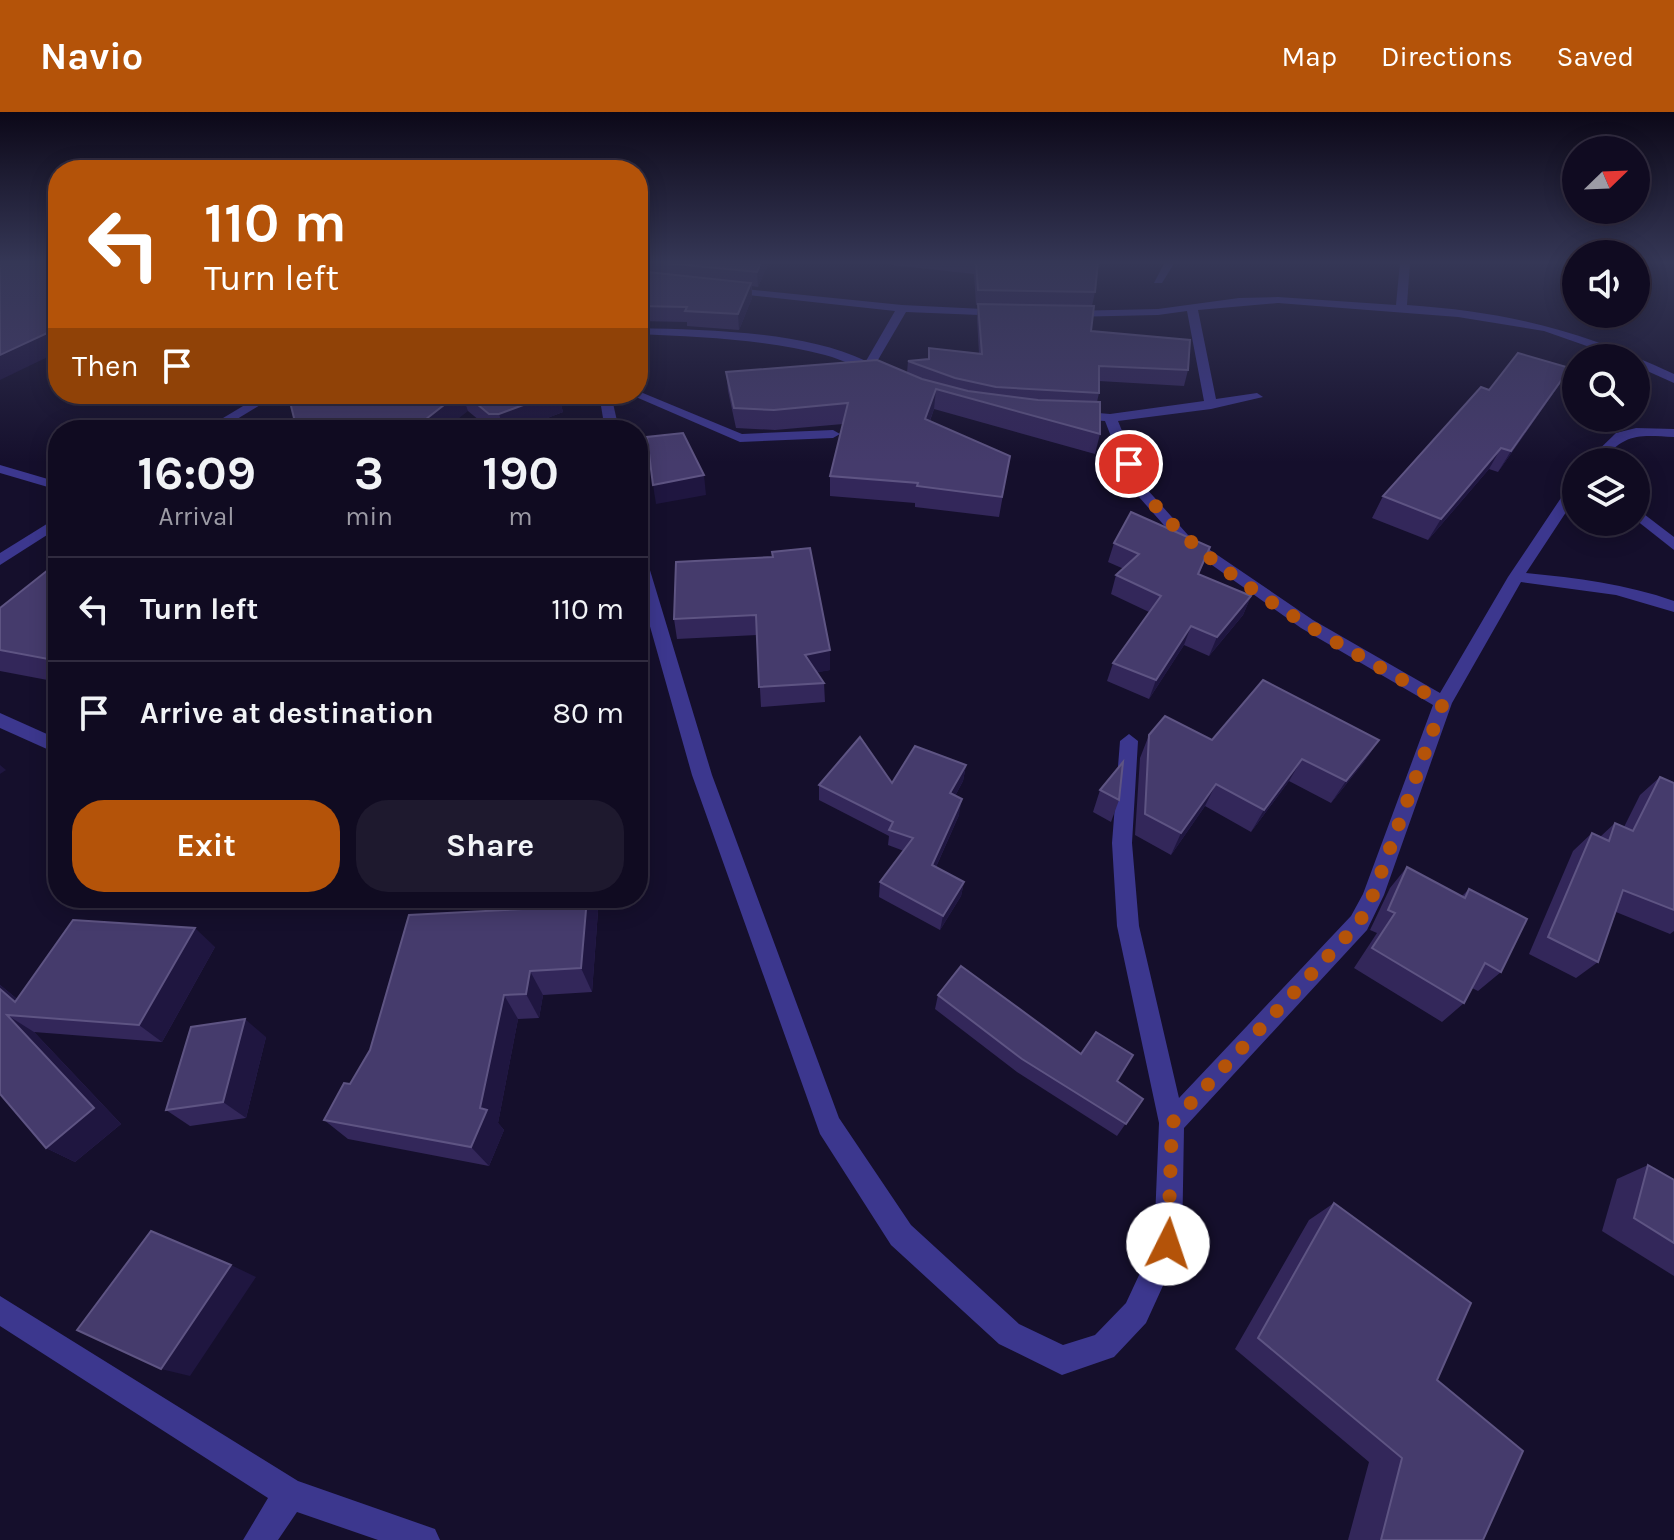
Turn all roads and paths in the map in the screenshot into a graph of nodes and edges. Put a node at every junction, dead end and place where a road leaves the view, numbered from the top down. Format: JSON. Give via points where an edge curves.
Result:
{"nodes":[{"id":1,"x":890,"y":329,"type":"edge"},
{"id":2,"x":1196,"y":329,"type":"edge"},
{"id":3,"x":1557,"y":329,"type":"edge"},
{"id":4,"x":648,"y":332,"type":"edge"},
{"id":5,"x":1597,"y":344,"type":"edge"},
{"id":6,"x":869,"y":365,"type":"junction"},
{"id":7,"x":1650,"y":367,"type":"edge"},
{"id":8,"x":887,"y":377,"type":"edge"},
{"id":9,"x":1674,"y":379,"type":"edge"},
{"id":10,"x":1257,"y":397,"type":"dead end"},
{"id":11,"x":648,"y":400,"type":"edge"},
{"id":12,"x":255,"y":404,"type":"edge"},
{"id":13,"x":1211,"y":405,"type":"junction"},
{"id":14,"x":1063,"y":414,"type":"edge"},
{"id":15,"x":1110,"y":418,"type":"junction"},
{"id":16,"x":227,"y":420,"type":"edge"},
{"id":17,"x":1674,"y":433,"type":"edge"},
{"id":18,"x":833,"y":434,"type":"dead end"},
{"id":19,"x":1605,"y":448,"type":"edge"},
{"id":20,"x":0,"y":469,"type":"edge"},
{"id":21,"x":48,"y":483,"type":"edge"},
{"id":22,"x":1562,"y":507,"type":"edge"},
{"id":23,"x":1650,"y":524,"type":"edge"},
{"id":24,"x":48,"y":528,"type":"edge"},
{"id":25,"x":1674,"y":545,"type":"edge"},
{"id":26,"x":0,"y":560,"type":"edge"},
{"id":27,"x":1516,"y":577,"type":"junction"},
{"id":28,"x":648,"y":591,"type":"edge"},
{"id":29,"x":1674,"y":607,"type":"edge"},
{"id":30,"x":1443,"y":703,"type":"junction"},
{"id":31,"x":0,"y":720,"type":"edge"},
{"id":32,"x":1129,"y":741,"type":"dead end"},
{"id":33,"x":48,"y":742,"type":"edge"},
{"id":34,"x":1172,"y":1123,"type":"junction"},
{"id":35,"x":0,"y":1310,"type":"edge"},
{"id":36,"x":290,"y":1494,"type":"junction"},
{"id":37,"x":259,"y":1540,"type":"edge"},
{"id":38,"x":424,"y":1540,"type":"edge"}],
"edges":[{"from":1,"to":6,"type":"street"},
{"from":2,"to":13,"type":"street"},
{"from":3,"to":5,"type":"street"},
{"from":4,"to":6,"type":"street","via":[[747,339]]},
{"from":6,"to":8,"type":"street"},
{"from":7,"to":9,"type":"street"},
{"from":10,"to":13,"type":"street"},
{"from":11,"to":18,"type":"street","via":[[740,438]]},
{"from":12,"to":16,"type":"street"},
{"from":13,"to":15,"type":"street"},
{"from":14,"to":15,"type":"street"},
{"from":15,"to":30,"type":"street","via":[[1138,488],[1183,538],[1307,624]]},
{"from":17,"to":19,"type":"street","via":[[1629,431],[1616,435]]},
{"from":20,"to":21,"type":"street"},
{"from":22,"to":27,"type":"street"},
{"from":23,"to":25,"type":"street"},
{"from":24,"to":26,"type":"street"},
{"from":27,"to":29,"type":"street","via":[[1637,593]]},
{"from":27,"to":30,"type":"street"},
{"from":28,"to":34,"type":"street","via":[[702,775],[829,1125],[901,1235],[1009,1334],[1062,1360],[1104,1347],[1136,1313],[1168,1244]]},
{"from":30,"to":34,"type":"street","via":[[1359,923]]},
{"from":31,"to":33,"type":"street"},
{"from":32,"to":34,"type":"street","via":[[1122,843],[1128,926]]},
{"from":35,"to":36,"type":"street"},
{"from":36,"to":37,"type":"street"},
{"from":36,"to":38,"type":"street"}]}
